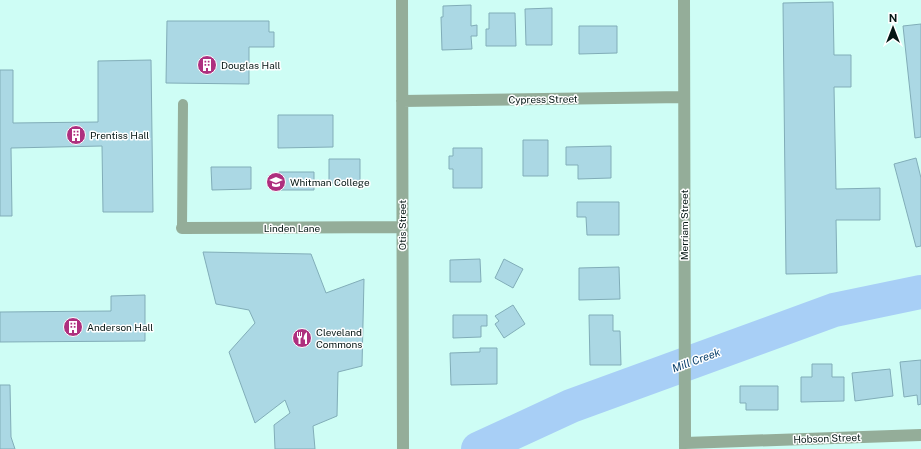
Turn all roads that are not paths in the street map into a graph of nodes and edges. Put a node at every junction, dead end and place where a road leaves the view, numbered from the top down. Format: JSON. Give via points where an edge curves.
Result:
{"nodes":[{"id":1,"x":402,"y":0,"type":"edge"},
{"id":2,"x":684,"y":0,"type":"edge"},
{"id":3,"x":684,"y":97,"type":"junction"},
{"id":4,"x":402,"y":101,"type":"junction"},
{"id":5,"x":183,"y":104,"type":"dead end"},
{"id":6,"x":402,"y":227,"type":"junction"},
{"id":7,"x":182,"y":228,"type":"joint"},
{"id":8,"x":921,"y":435,"type":"edge"},
{"id":9,"x":685,"y":446,"type":"edge"},
{"id":10,"x":403,"y":449,"type":"edge"}],
"edges":[{"from":1,"to":4,"type":"street","name":"Otis Street"},
{"from":2,"to":3,"type":"street","name":"Merriam Street"},
{"from":3,"to":4,"type":"street","name":"Cypress Street"},
{"from":3,"to":9,"type":"street","name":"Merriam Street"},
{"from":4,"to":6,"type":"street","name":"Otis Street"},
{"from":5,"to":7,"type":"lane"},
{"from":6,"to":7,"type":"street","name":"Linden Lane"},
{"from":6,"to":10,"type":"street","name":"Otis Street"},
{"from":8,"to":9,"type":"street","name":"Hobson Street"}]}
